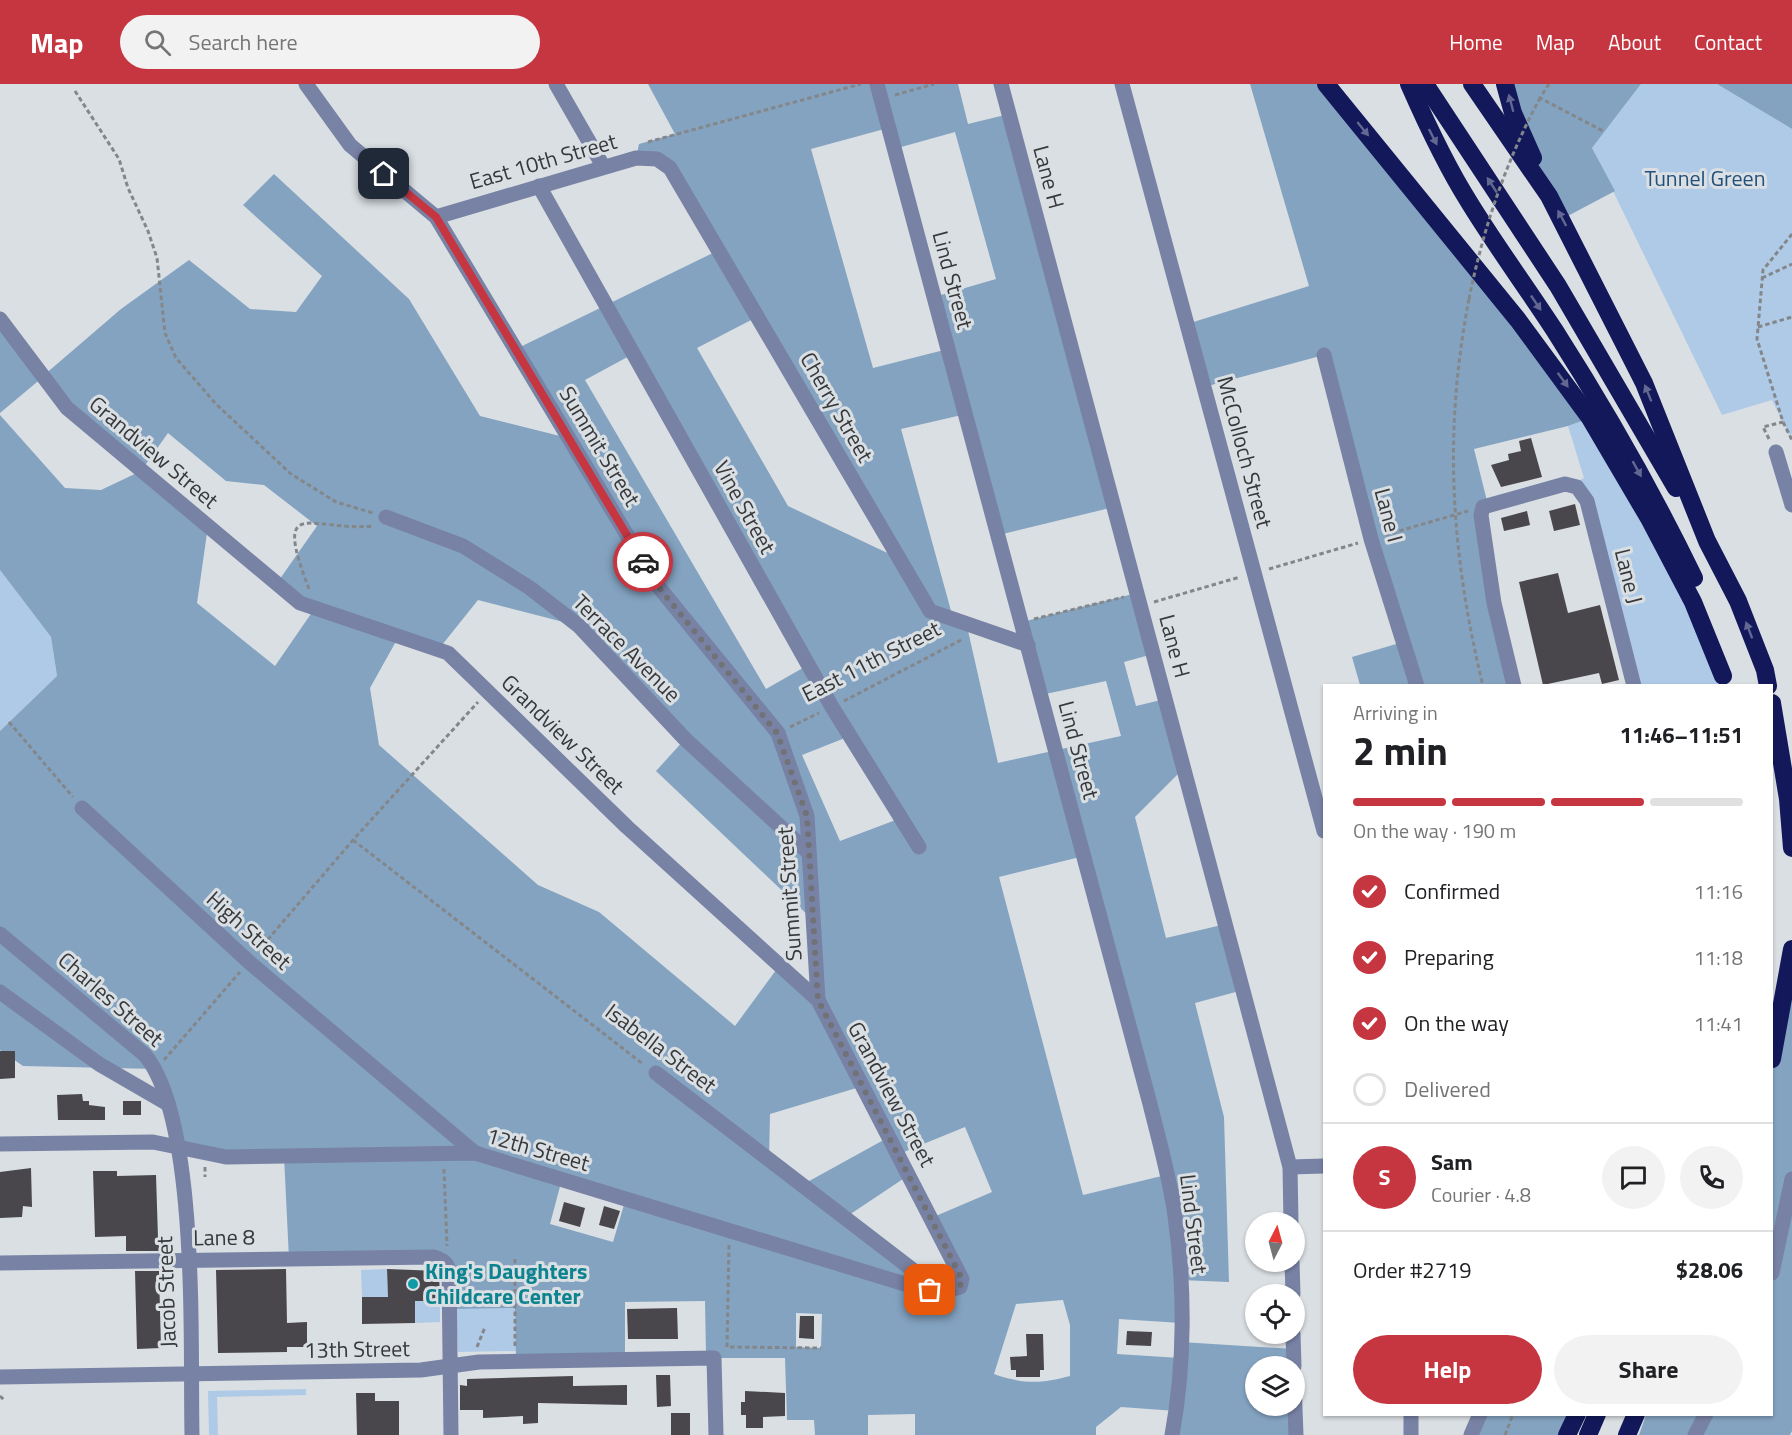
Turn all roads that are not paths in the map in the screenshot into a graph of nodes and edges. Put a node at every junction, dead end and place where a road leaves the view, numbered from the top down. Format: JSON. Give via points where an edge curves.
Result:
{"nodes":[{"id":1,"x":306,"y":84,"type":"edge"},
{"id":2,"x":556,"y":84,"type":"edge"},
{"id":3,"x":1001,"y":84,"type":"edge"},
{"id":4,"x":1122,"y":84,"type":"edge"},
{"id":5,"x":1326,"y":84,"type":"edge"},
{"id":6,"x":1409,"y":84,"type":"edge"},
{"id":7,"x":1425,"y":84,"type":"edge"},
{"id":8,"x":1472,"y":84,"type":"edge"},
{"id":9,"x":1505,"y":84,"type":"edge"},
{"id":10,"x":879,"y":92,"type":"edge"},
{"id":11,"x":636,"y":158,"type":"joint"},
{"id":12,"x":603,"y":166,"type":"junction"},
{"id":13,"x":539,"y":186,"type":"junction"},
{"id":14,"x":1549,"y":196,"type":"junction"},
{"id":15,"x":436,"y":217,"type":"junction"},
{"id":16,"x":0,"y":319,"type":"edge"},
{"id":17,"x":1324,"y":355,"type":"dead end"},
{"id":18,"x":1776,"y":452,"type":"road end"},
{"id":19,"x":1792,"y":505,"type":"edge"},
{"id":20,"x":392,"y":519,"type":"road end"},
{"id":21,"x":1707,"y":541,"type":"junction"},
{"id":22,"x":1028,"y":645,"type":"junction"},
{"id":23,"x":1724,"y":681,"type":"edge"},
{"id":24,"x":1416,"y":684,"type":"edge"},
{"id":25,"x":1514,"y":684,"type":"edge"},
{"id":26,"x":1633,"y":684,"type":"edge"},
{"id":27,"x":1767,"y":684,"type":"edge"},
{"id":28,"x":1773,"y":709,"type":"edge"},
{"id":29,"x":82,"y":808,"type":"road end"},
{"id":30,"x":1323,"y":827,"type":"edge"},
{"id":31,"x":920,"y":847,"type":"dead end"},
{"id":32,"x":1792,"y":848,"type":"edge"},
{"id":33,"x":809,"y":853,"type":"junction"},
{"id":34,"x":0,"y":934,"type":"edge"},
{"id":35,"x":1792,"y":949,"type":"edge"},
{"id":36,"x":0,"y":993,"type":"edge"},
{"id":37,"x":818,"y":1000,"type":"junction"},
{"id":38,"x":1773,"y":1054,"type":"edge"},
{"id":39,"x":656,"y":1073,"type":"road end"},
{"id":40,"x":168,"y":1104,"type":"junction"},
{"id":41,"x":0,"y":1144,"type":"edge"},
{"id":42,"x":178,"y":1148,"type":"junction"},
{"id":43,"x":475,"y":1153,"type":"junction"},
{"id":44,"x":1323,"y":1166,"type":"edge"},
{"id":45,"x":1290,"y":1167,"type":"junction"},
{"id":46,"x":1792,"y":1179,"type":"edge"},
{"id":47,"x":1291,"y":1212,"type":"edge"},
{"id":48,"x":189,"y":1260,"type":"junction"},
{"id":49,"x":0,"y":1263,"type":"edge"},
{"id":50,"x":1773,"y":1268,"type":"edge"},
{"id":51,"x":942,"y":1292,"type":"junction"},
{"id":52,"x":449,"y":1366,"type":"junction"},
{"id":53,"x":190,"y":1374,"type":"junction"},
{"id":54,"x":0,"y":1377,"type":"edge"},
{"id":55,"x":1295,"y":1416,"type":"edge"},
{"id":56,"x":1411,"y":1416,"type":"edge"},
{"id":57,"x":1474,"y":1416,"type":"edge"},
{"id":58,"x":1479,"y":1416,"type":"edge"},
{"id":59,"x":1576,"y":1416,"type":"edge"},
{"id":60,"x":1596,"y":1416,"type":"edge"},
{"id":61,"x":1635,"y":1416,"type":"edge"},
{"id":62,"x":1645,"y":1416,"type":"edge"},
{"id":63,"x":1705,"y":1416,"type":"edge"},
{"id":64,"x":1472,"y":1433,"type":"edge"},
{"id":65,"x":192,"y":1435,"type":"edge"},
{"id":66,"x":451,"y":1435,"type":"edge"},
{"id":67,"x":716,"y":1435,"type":"edge"},
{"id":68,"x":1172,"y":1435,"type":"edge"},
{"id":69,"x":1296,"y":1435,"type":"edge"},
{"id":70,"x":1411,"y":1435,"type":"edge"},
{"id":71,"x":1566,"y":1435,"type":"edge"},
{"id":72,"x":1588,"y":1435,"type":"edge"},
{"id":73,"x":1627,"y":1435,"type":"edge"},
{"id":74,"x":1639,"y":1435,"type":"edge"},
{"id":75,"x":1695,"y":1435,"type":"edge"}],
"edges":[{"from":1,"to":15,"type":"street","name":"Summit Street","via":[[350,145]]},
{"from":2,"to":12,"type":"street"},
{"from":3,"to":45,"type":"street","name":"Lane H"},
{"from":4,"to":30,"type":"street","name":"McColloch Street"},
{"from":5,"to":23,"type":"highway","one_way":true,"via":[[1518,320],[1590,418],[1693,602]]},
{"from":6,"to":23,"type":"highway","one_way":true,"via":[[1469,203],[1556,333],[1669,525],[1698,588]]},
{"from":21,"to":7,"type":"highway","one_way":true,"via":[[1558,286]]},
{"from":8,"to":14,"type":"highway"},
{"from":14,"to":9,"type":"highway","one_way":true,"via":[[1513,113]]},
{"from":10,"to":22,"type":"street","name":"Lind Street"},
{"from":11,"to":12,"type":"street","name":"East 10th Street"},
{"from":11,"to":22,"type":"street","name":"Cherry Street","via":[[657,159],[670,168],[930,611]]},
{"from":12,"to":13,"type":"street","name":"East 10th Street"},
{"from":13,"to":15,"type":"street","name":"East 10th Street"},
{"from":13,"to":31,"type":"street","name":"Vine Street","via":[[832,707]]},
{"from":21,"to":14,"type":"highway","one_way":true,"via":[[1644,383]]},
{"from":15,"to":33,"type":"street","name":"Summit Street","via":[[657,585],[777,733],[807,816]]},
{"from":16,"to":37,"type":"street","name":"Grandview Street","via":[[67,408],[300,603],[448,653],[627,827]]},
{"from":17,"to":24,"type":"street","name":"Lane I","via":[[1371,539]]},
{"from":18,"to":19,"type":"street"},
{"from":20,"to":33,"type":"street","name":"Terrace Avenue","via":[[462,546],[530,588],[579,626],[685,739]]},
{"from":27,"to":21,"type":"highway","one_way":true,"via":[[1738,601]]},
{"from":22,"to":68,"type":"street","name":"Lind Street","via":[[1150,1104],[1175,1215],[1181,1342]]},
{"from":25,"to":26,"type":"street","name":"Lane J","via":[[1492,591],[1483,507],[1571,485],[1582,490],[1587,501]]},
{"from":28,"to":32,"type":"highway"},
{"from":29,"to":43,"type":"street","name":"High Street","via":[[249,962]]},
{"from":33,"to":37,"type":"street","name":"Summit Street"},
{"from":34,"to":40,"type":"street","name":"Charles Street","via":[[145,1055],[157,1069]]},
{"from":35,"to":38,"type":"highway"},
{"from":36,"to":40,"type":"street","via":[[99,1064]]},
{"from":37,"to":51,"type":"street","name":"Grandview Street","via":[[959,1270],[960,1287]]},
{"from":39,"to":51,"type":"street","name":"Isabella Street"},
{"from":40,"to":42,"type":"street","name":"Charles Street"},
{"from":41,"to":42,"type":"street","name":"12th Street","via":[[153,1142]]},
{"from":42,"to":43,"type":"street","name":"12th Street","via":[[226,1157]]},
{"from":42,"to":48,"type":"street","name":"Jacob Street"},
{"from":43,"to":51,"type":"street","name":"12th Street","via":[[894,1282]]},
{"from":44,"to":45,"type":"street"},
{"from":45,"to":47,"type":"street","name":"Lane H"},
{"from":46,"to":50,"type":"street"},
{"from":48,"to":49,"type":"street","name":"Lane 8"},
{"from":48,"to":52,"type":"street","name":"Lane 8","via":[[434,1257],[447,1263],[452,1353]]},
{"from":48,"to":53,"type":"street","name":"Jacob Street"},
{"from":52,"to":53,"type":"street","name":"13th Street","via":[[421,1370]]},
{"from":52,"to":66,"type":"street"},
{"from":52,"to":67,"type":"street","name":"13th Street","via":[[479,1362],[714,1358]]},
{"from":53,"to":54,"type":"street","name":"13th Street"},
{"from":53,"to":65,"type":"street","name":"Jacob Street"},
{"from":55,"to":69,"type":"street"},
{"from":56,"to":70,"type":"street"},
{"from":57,"to":64,"type":"street"},
{"from":58,"to":64,"type":"street"},
{"from":59,"to":71,"type":"highway"},
{"from":60,"to":72,"type":"highway"},
{"from":61,"to":73,"type":"highway"},
{"from":62,"to":74,"type":"highway"},
{"from":63,"to":75,"type":"street"}]}
